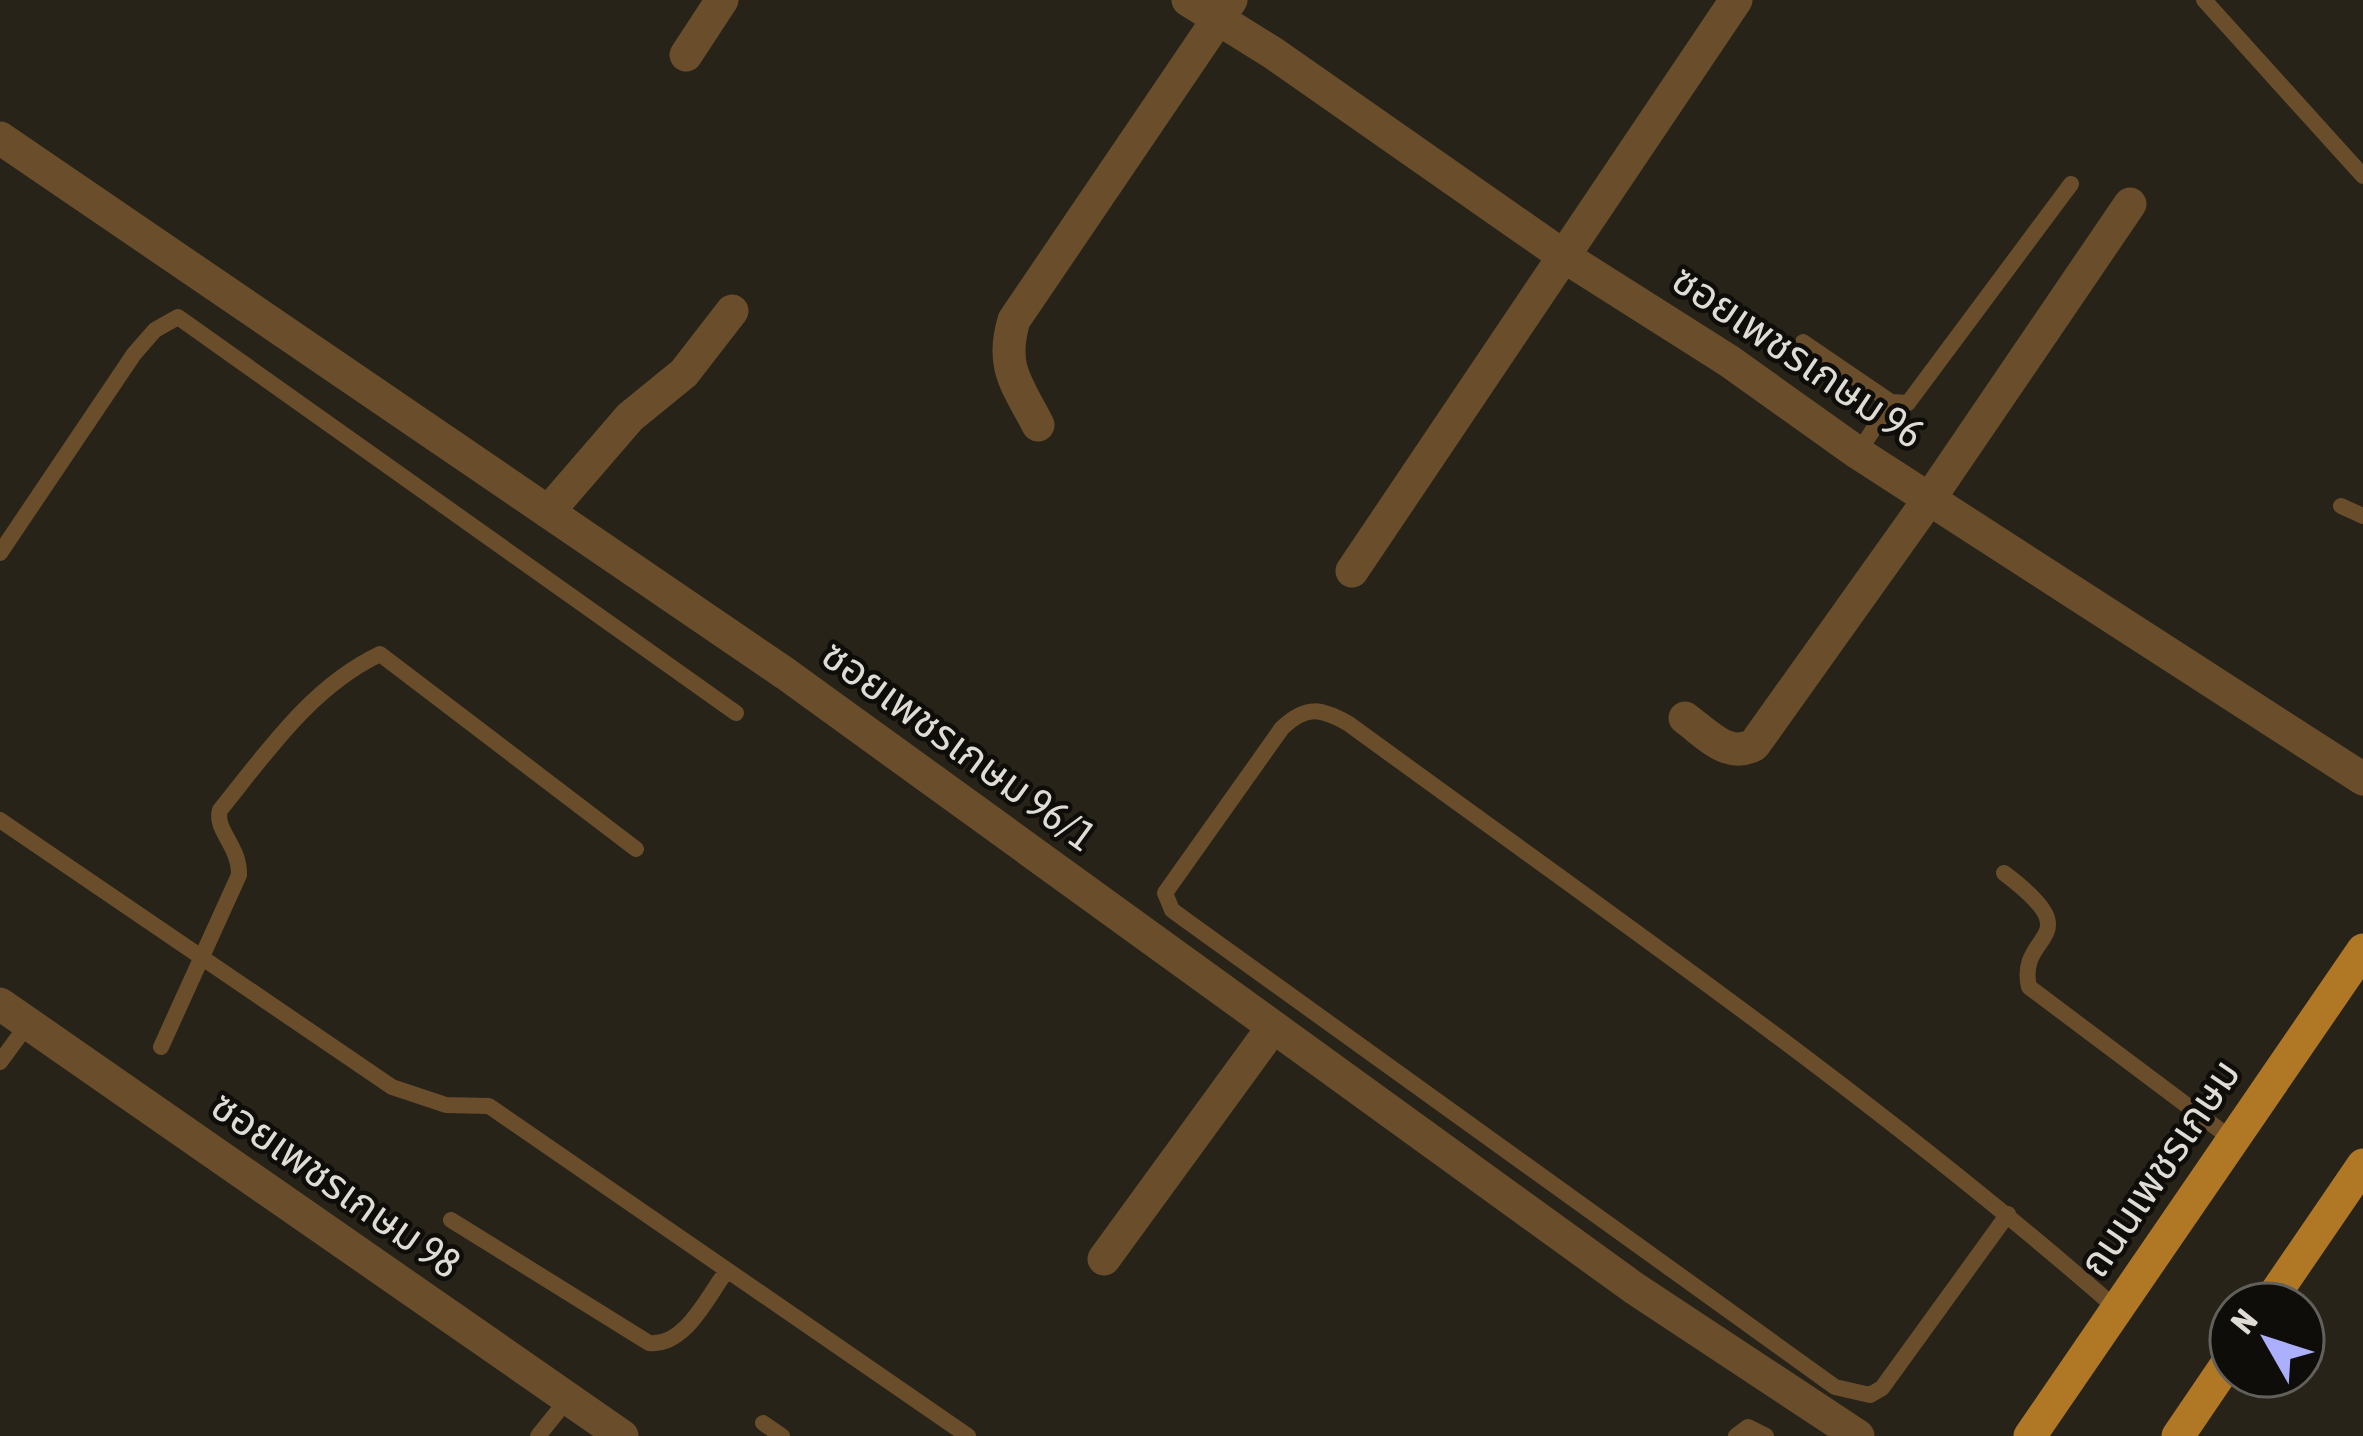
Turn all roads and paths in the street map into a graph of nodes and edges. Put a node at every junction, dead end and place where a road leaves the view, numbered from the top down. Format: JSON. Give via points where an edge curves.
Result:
{"nodes":[{"id":1,"x":722,"y":0,"type":"edge"},
{"id":2,"x":1188,"y":0,"type":"edge"},
{"id":3,"x":1736,"y":0,"type":"edge"},
{"id":4,"x":2204,"y":0,"type":"edge"},
{"id":5,"x":1224,"y":10,"type":"edge"},
{"id":6,"x":686,"y":55,"type":"dead end"},
{"id":7,"x":0,"y":138,"type":"edge"},
{"id":8,"x":2363,"y":176,"type":"edge"},
{"id":9,"x":2071,"y":184,"type":"dead end"},
{"id":10,"x":2130,"y":204,"type":"dead end"},
{"id":11,"x":1565,"y":257,"type":"junction"},
{"id":12,"x":733,"y":311,"type":"dead end"},
{"id":13,"x":1803,"y":342,"type":"dead end"},
{"id":14,"x":1891,"y":402,"type":"junction"},
{"id":15,"x":1038,"y":425,"type":"dead end"},
{"id":16,"x":1858,"y":453,"type":"junction"},
{"id":17,"x":1930,"y":498,"type":"junction"},
{"id":18,"x":2341,"y":506,"type":"dead end"},
{"id":19,"x":548,"y":512,"type":"junction"},
{"id":20,"x":2363,"y":516,"type":"edge"},
{"id":21,"x":0,"y":553,"type":"edge"},
{"id":22,"x":1352,"y":571,"type":"dead end"},
{"id":23,"x":736,"y":713,"type":"dead end"},
{"id":24,"x":1685,"y":718,"type":"dead end"},
{"id":25,"x":2363,"y":778,"type":"edge"},
{"id":26,"x":0,"y":820,"type":"edge"},
{"id":27,"x":636,"y":849,"type":"dead end"},
{"id":28,"x":2004,"y":873,"type":"dead end"},
{"id":29,"x":2363,"y":950,"type":"edge"},
{"id":30,"x":201,"y":953,"type":"junction"},
{"id":31,"x":14,"y":1014,"type":"edge"},
{"id":32,"x":1273,"y":1027,"type":"junction"},
{"id":33,"x":161,"y":1047,"type":"dead end"},
{"id":34,"x":0,"y":1062,"type":"edge"},
{"id":35,"x":2233,"y":1140,"type":"junction"},
{"id":36,"x":2363,"y":1165,"type":"edge"},
{"id":37,"x":2008,"y":1214,"type":"junction"},
{"id":38,"x":451,"y":1220,"type":"dead end"},
{"id":39,"x":1103,"y":1259,"type":"dead end"},
{"id":40,"x":726,"y":1272,"type":"junction"},
{"id":41,"x":2284,"y":1280,"type":"edge"},
{"id":42,"x":2116,"y":1310,"type":"junction"},
{"id":43,"x":2207,"y":1393,"type":"edge"},
{"id":44,"x":567,"y":1400,"type":"junction"},
{"id":45,"x":763,"y":1423,"type":"dead end"},
{"id":46,"x":538,"y":1436,"type":"edge"},
{"id":47,"x":622,"y":1436,"type":"edge"},
{"id":48,"x":782,"y":1436,"type":"edge"},
{"id":49,"x":968,"y":1436,"type":"edge"},
{"id":50,"x":1736,"y":1436,"type":"edge"},
{"id":51,"x":1766,"y":1436,"type":"edge"},
{"id":52,"x":1858,"y":1436,"type":"edge"},
{"id":53,"x":2030,"y":1436,"type":"edge"},
{"id":54,"x":2178,"y":1436,"type":"edge"}],
"edges":[{"from":1,"to":6,"type":"street"},
{"from":2,"to":5,"type":"street","name":"ซอยเพชรเกษม 96"},
{"from":3,"to":11,"type":"street"},
{"from":4,"to":8,"type":"lane"},
{"from":5,"to":11,"type":"street","name":"ซอยเพชรเกษม 96","via":[[1273,53]]},
{"from":5,"to":15,"type":"street","via":[[1014,320],[1008,367]]},
{"from":7,"to":19,"type":"street","name":"ซอยเพชรเกษม 96/1"},
{"from":9,"to":14,"type":"lane","via":[[1916,395]]},
{"from":10,"to":17,"type":"street"},
{"from":11,"to":16,"type":"street","name":"ซอยเพชรเกษม 96"},
{"from":11,"to":22,"type":"street"},
{"from":12,"to":19,"type":"street","via":[[684,374],[630,417]]},
{"from":13,"to":14,"type":"lane"},
{"from":14,"to":16,"type":"lane"},
{"from":16,"to":17,"type":"street","name":"ซอยเพชรเกษม 96"},
{"from":17,"to":24,"type":"street","via":[[1754,745],[1730,751]]},
{"from":17,"to":25,"type":"street","name":"ซอยเพชรเกษม 96"},
{"from":18,"to":20,"type":"lane"},
{"from":19,"to":32,"type":"street","name":"ซอยเพชรเกษม 96/1"},
{"from":21,"to":23,"type":"lane","via":[[134,354],[178,317]]},
{"from":26,"to":30,"type":"lane"},
{"from":27,"to":30,"type":"lane","via":[[380,654],[321,692],[220,810],[239,875]]},
{"from":28,"to":35,"type":"lane","via":[[2048,916],[2027,970],[2029,987]]},
{"from":29,"to":35,"type":"main road","name":"ถนนเพชรเกษม"},
{"from":30,"to":33,"type":"lane"},
{"from":30,"to":40,"type":"lane","via":[[392,1087],[446,1105],[489,1106]]},
{"from":31,"to":34,"type":"lane"},
{"from":31,"to":44,"type":"street","name":"ซอยเพชรเกษม 98"},
{"from":32,"to":39,"type":"street"},
{"from":32,"to":52,"type":"street","name":"ซอยเพชรเกษม 96/1","via":[[1634,1288]]},
{"from":35,"to":42,"type":"main road","name":"ถนนเพชรเกษม"},
{"from":36,"to":41,"type":"main road"},
{"from":37,"to":37,"type":"lane","via":[[1882,1388],[1870,1395],[1835,1387],[1172,910],[1165,893],[1282,728],[1304,710],[1324,710]]},
{"from":37,"to":42,"type":"lane"},
{"from":38,"to":40,"type":"lane","via":[[649,1343],[680,1334]]},
{"from":40,"to":49,"type":"lane"},
{"from":42,"to":53,"type":"main road","name":"ถนนเพชรเกษม"},
{"from":43,"to":54,"type":"main road"},
{"from":44,"to":46,"type":"lane"},
{"from":44,"to":47,"type":"street","name":"ซอยเพชรเกษม 98"},
{"from":45,"to":48,"type":"lane"},
{"from":50,"to":51,"type":"lane","via":[[1748,1427]]}]}
